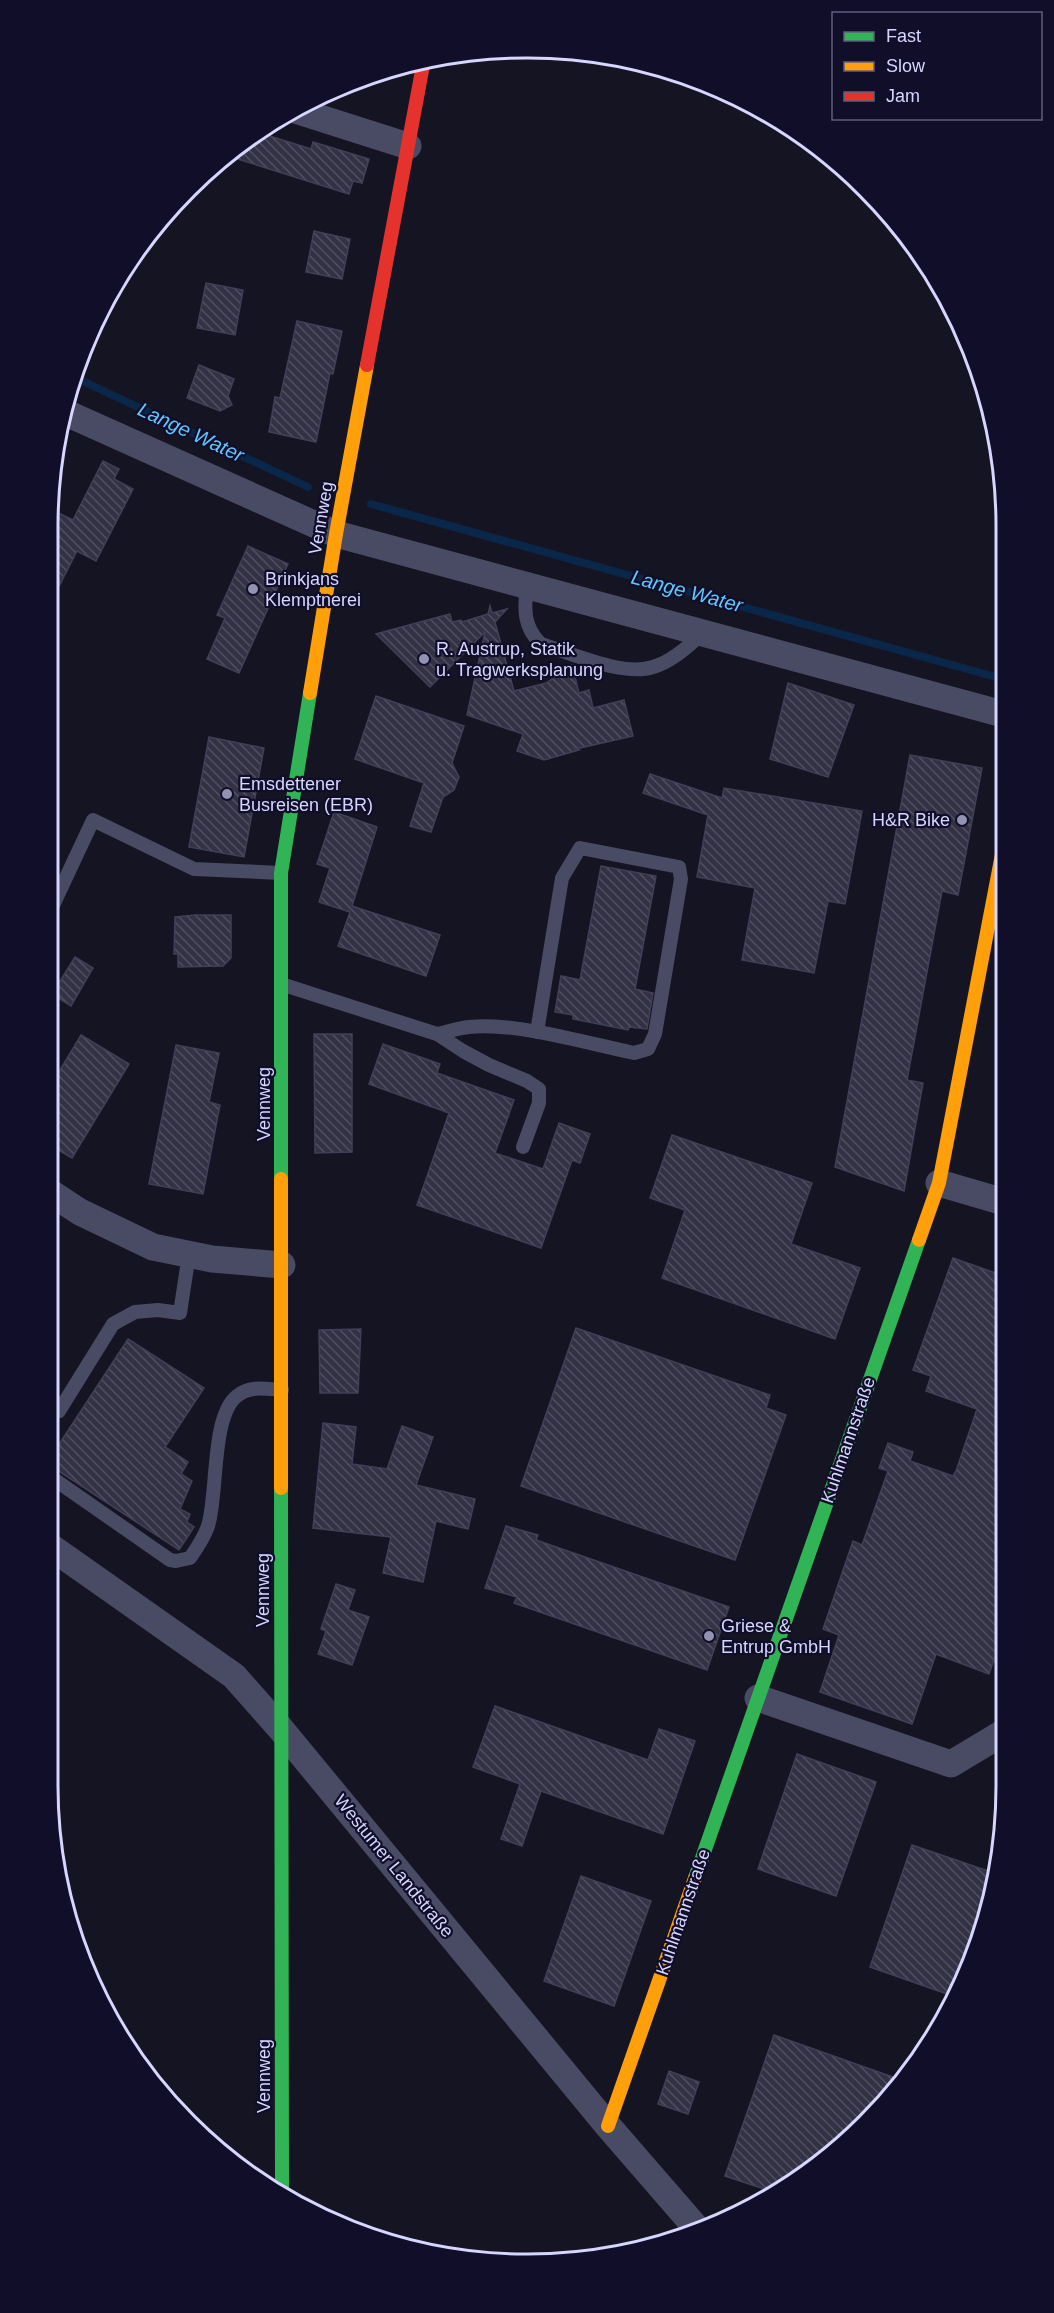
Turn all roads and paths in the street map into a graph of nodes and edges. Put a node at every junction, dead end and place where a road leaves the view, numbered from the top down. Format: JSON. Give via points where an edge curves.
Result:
{"nodes":[{"id":1,"x":422,"y":71,"type":"edge"},
{"id":2,"x":307,"y":114,"type":"edge"},
{"id":3,"x":408,"y":146,"type":"junction"},
{"id":4,"x":72,"y":416,"type":"edge"},
{"id":5,"x":336,"y":534,"type":"junction"},
{"id":6,"x":528,"y":586,"type":"junction"},
{"id":7,"x":703,"y":633,"type":"junction"},
{"id":8,"x":996,"y":712,"type":"edge"},
{"id":9,"x":281,"y":873,"type":"junction"},
{"id":10,"x":996,"y":886,"type":"edge"},
{"id":11,"x":58,"y":895,"type":"edge"},
{"id":12,"x":281,"y":984,"type":"junction"},
{"id":13,"x":537,"y":1032,"type":"junction"},
{"id":14,"x":437,"y":1034,"type":"junction"},
{"id":15,"x":523,"y":1147,"type":"dead end"},
{"id":16,"x":939,"y":1183,"type":"junction"},
{"id":17,"x":58,"y":1198,"type":"edge"},
{"id":18,"x":996,"y":1200,"type":"edge"},
{"id":19,"x":189,"y":1254,"type":"junction"},
{"id":20,"x":282,"y":1265,"type":"junction"},
{"id":21,"x":282,"y":1390,"type":"junction"},
{"id":22,"x":58,"y":1411,"type":"edge"},
{"id":23,"x":58,"y":1482,"type":"edge"},
{"id":24,"x":58,"y":1552,"type":"edge"},
{"id":25,"x":758,"y":1698,"type":"junction"},
{"id":26,"x":280,"y":1728,"type":"junction"},
{"id":27,"x":996,"y":1737,"type":"edge"},
{"id":28,"x":608,"y":2126,"type":"junction"},
{"id":29,"x":282,"y":2185,"type":"edge"},
{"id":30,"x":693,"y":2224,"type":"edge"}],
"edges":[{"from":1,"to":3,"type":"street","name":"Vennweg"},
{"from":2,"to":3,"type":"street"},
{"from":3,"to":5,"type":"street","name":"Vennweg"},
{"from":4,"to":5,"type":"street"},
{"from":5,"to":6,"type":"street"},
{"from":5,"to":9,"type":"street","name":"Vennweg"},
{"from":6,"to":7,"type":"street"},
{"from":6,"to":7,"type":"lane","via":[[524,608],[535,639],[606,664],[652,668],[685,649]]},
{"from":7,"to":8,"type":"street"},
{"from":9,"to":11,"type":"lane","via":[[194,869],[93,820]]},
{"from":9,"to":12,"type":"street","name":"Vennweg"},
{"from":10,"to":16,"type":"street","name":"Kuhlmannstraße"},
{"from":12,"to":14,"type":"lane"},
{"from":12,"to":20,"type":"street","name":"Vennweg"},
{"from":13,"to":13,"type":"lane","via":[[634,1053],[648,1049],[655,1034],[681,879],[679,867],[580,848],[562,878]]},
{"from":13,"to":14,"type":"lane","via":[[469,1027]]},
{"from":14,"to":15,"type":"lane","via":[[539,1089],[539,1103]]},
{"from":16,"to":18,"type":"street"},
{"from":16,"to":25,"type":"street","name":"Kuhlmannstraße"},
{"from":17,"to":19,"type":"street","via":[[153,1247]]},
{"from":19,"to":20,"type":"street"},
{"from":19,"to":22,"type":"lane","via":[[180,1313],[135,1312],[113,1324]]},
{"from":20,"to":21,"type":"street","name":"Vennweg"},
{"from":21,"to":23,"type":"lane","via":[[253,1388],[237,1396],[226,1411],[208,1524],[190,1558],[170,1560]]},
{"from":21,"to":26,"type":"street","name":"Vennweg"},
{"from":24,"to":26,"type":"street","name":"Westumer Landstraße","via":[[234,1676]]},
{"from":25,"to":27,"type":"street","via":[[951,1764]]},
{"from":25,"to":28,"type":"street","name":"Kuhlmannstraße"},
{"from":26,"to":28,"type":"street","name":"Westumer Landstraße"},
{"from":26,"to":29,"type":"street","name":"Vennweg"},
{"from":28,"to":30,"type":"street","name":"Westumer Landstraße"}]}
